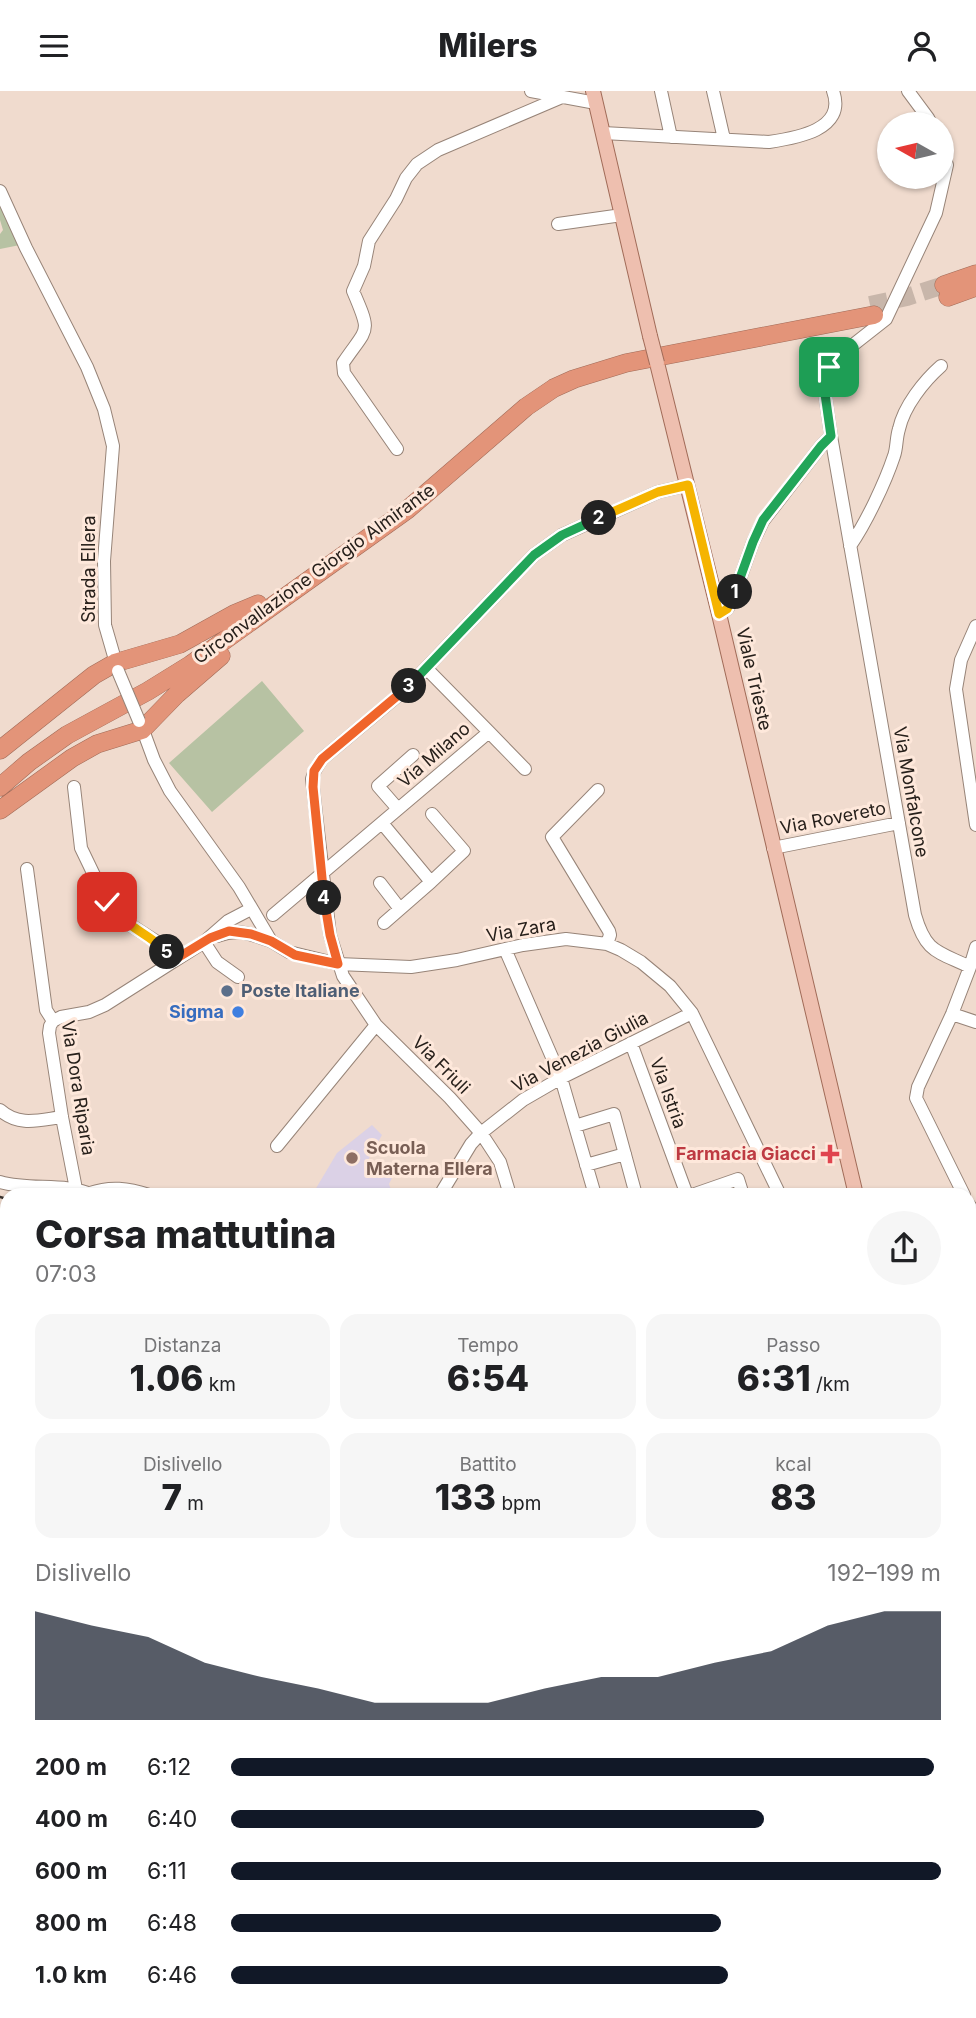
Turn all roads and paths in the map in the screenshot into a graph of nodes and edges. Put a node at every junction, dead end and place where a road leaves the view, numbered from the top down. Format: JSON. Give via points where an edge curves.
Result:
{"nodes":[{"id":1,"x":531,"y":91,"type":"edge"},
{"id":2,"x":661,"y":91,"type":"edge"},
{"id":3,"x":713,"y":91,"type":"edge"},
{"id":4,"x":833,"y":91,"type":"edge"},
{"id":5,"x":908,"y":91,"type":"edge"},
{"id":6,"x":562,"y":97,"type":"junction"},
{"id":7,"x":594,"y":97,"type":"edge"},
{"id":8,"x":924,"y":112,"type":"edge"},
{"id":9,"x":603,"y":133,"type":"junction"},
{"id":10,"x":671,"y":137,"type":"junction"},
{"id":11,"x":724,"y":139,"type":"junction"},
{"id":12,"x":942,"y":189,"type":"edge"},
{"id":13,"x":0,"y":191,"type":"edge"},
{"id":14,"x":622,"y":215,"type":"junction"},
{"id":15,"x":558,"y":224,"type":"dead end"},
{"id":16,"x":976,"y":274,"type":"edge"},
{"id":17,"x":976,"y":287,"type":"edge"},
{"id":18,"x":872,"y":310,"type":"tunnel mouth"},
{"id":19,"x":942,"y":366,"type":"dead end"},
{"id":20,"x":831,"y":436,"type":"junction"},
{"id":21,"x":397,"y":449,"type":"dead end"},
{"id":22,"x":688,"y":485,"type":"junction"},
{"id":23,"x":850,"y":545,"type":"junction"},
{"id":24,"x":262,"y":607,"type":"junction"},
{"id":25,"x":719,"y":614,"type":"junction"},
{"id":26,"x":976,"y":626,"type":"edge"},
{"id":27,"x":117,"y":667,"type":"junction"},
{"id":28,"x":426,"y":668,"type":"junction"},
{"id":29,"x":141,"y":725,"type":"junction"},
{"id":30,"x":489,"y":731,"type":"junction"},
{"id":31,"x":0,"y":750,"type":"edge"},
{"id":32,"x":413,"y":755,"type":"dead end"},
{"id":33,"x":525,"y":769,"type":"dead end"},
{"id":34,"x":0,"y":774,"type":"edge"},
{"id":35,"x":0,"y":787,"type":"edge"},
{"id":36,"x":74,"y":787,"type":"dead end"},
{"id":37,"x":598,"y":790,"type":"dead end"},
{"id":38,"x":398,"y":809,"type":"junction"},
{"id":39,"x":0,"y":810,"type":"edge"},
{"id":40,"x":432,"y":814,"type":"dead end"},
{"id":41,"x":382,"y":823,"type":"junction"},
{"id":42,"x":899,"y":823,"type":"junction"},
{"id":43,"x":976,"y":825,"type":"edge"},
{"id":44,"x":773,"y":848,"type":"junction"},
{"id":45,"x":27,"y":869,"type":"dead end"},
{"id":46,"x":323,"y":874,"type":"junction"},
{"id":47,"x":431,"y":882,"type":"junction"},
{"id":48,"x":380,"y":883,"type":"dead end"},
{"id":49,"x":239,"y":887,"type":"junction"},
{"id":50,"x":400,"y":909,"type":"junction"},
{"id":51,"x":254,"y":913,"type":"junction"},
{"id":52,"x":273,"y":915,"type":"dead end"},
{"id":53,"x":384,"y":923,"type":"dead end"},
{"id":54,"x":229,"y":926,"type":"junction"},
{"id":55,"x":207,"y":940,"type":"junction"},
{"id":56,"x":271,"y":941,"type":"junction"},
{"id":57,"x":607,"y":944,"type":"junction"},
{"id":58,"x":976,"y":947,"type":"edge"},
{"id":59,"x":505,"y":950,"type":"junction"},
{"id":60,"x":174,"y":960,"type":"junction"},
{"id":61,"x":338,"y":964,"type":"junction"},
{"id":62,"x":970,"y":967,"type":"junction"},
{"id":63,"x":237,"y":977,"type":"dead end"},
{"id":64,"x":692,"y":1013,"type":"junction"},
{"id":65,"x":953,"y":1014,"type":"junction"},
{"id":66,"x":53,"y":1021,"type":"junction"},
{"id":67,"x":976,"y":1022,"type":"edge"},
{"id":68,"x":376,"y":1025,"type":"junction"},
{"id":69,"x":631,"y":1043,"type":"junction"},
{"id":70,"x":561,"y":1078,"type":"junction"},
{"id":71,"x":0,"y":1110,"type":"edge"},
{"id":72,"x":62,"y":1117,"type":"junction"},
{"id":73,"x":575,"y":1125,"type":"junction"},
{"id":74,"x":481,"y":1133,"type":"junction"},
{"id":75,"x":276,"y":1146,"type":"dead end"},
{"id":76,"x":625,"y":1154,"type":"junction"},
{"id":77,"x":586,"y":1165,"type":"junction"},
{"id":78,"x":0,"y":1182,"type":"edge"},
{"id":79,"x":58,"y":1188,"type":"edge"},
{"id":80,"x":76,"y":1188,"type":"edge"},
{"id":81,"x":444,"y":1188,"type":"edge"},
{"id":82,"x":508,"y":1188,"type":"edge"},
{"id":83,"x":592,"y":1188,"type":"edge"},
{"id":84,"x":634,"y":1188,"type":"edge"},
{"id":85,"x":684,"y":1188,"type":"edge"},
{"id":86,"x":712,"y":1188,"type":"edge"},
{"id":87,"x":741,"y":1188,"type":"edge"},
{"id":88,"x":777,"y":1188,"type":"edge"},
{"id":89,"x":854,"y":1188,"type":"edge"},
{"id":90,"x":961,"y":1188,"type":"edge"}],
"edges":[{"from":1,"to":6,"type":"street"},
{"from":2,"to":10,"type":"street"},
{"from":3,"to":11,"type":"street"},
{"from":4,"to":11,"type":"street","via":[[835,109],[815,131],[769,142]]},
{"from":5,"to":8,"type":"street"},
{"from":6,"to":7,"type":"street"},
{"from":6,"to":21,"type":"street","via":[[438,150],[417,165],[369,241],[354,291],[365,333],[343,363],[344,373]]},
{"from":7,"to":9,"type":"main road","name":"Viale Trieste"},
{"from":9,"to":10,"type":"street"},
{"from":9,"to":14,"type":"main road","name":"Viale Trieste"},
{"from":10,"to":11,"type":"street"},
{"from":12,"to":20,"type":"street","name":"Via Monfalcone","via":[[936,213],[886,319],[836,360],[823,380]]},
{"from":13,"to":27,"type":"street","name":"Strada Ellera","via":[[88,367],[104,409],[113,446],[104,614]]},
{"from":14,"to":15,"type":"street"},
{"from":14,"to":22,"type":"main road","name":"Viale Trieste","bridge":true},
{"from":16,"to":17,"type":"highway","via":[[946,291]]},
{"from":18,"to":24,"type":"highway","name":"Circonvallazione Giorgio Almirante","via":[[629,351],[557,376],[488,424],[417,489]]},
{"from":19,"to":23,"type":"street","via":[[905,413],[885,479]]},
{"from":20,"to":23,"type":"street","name":"Via Monfalcone"},
{"from":20,"to":25,"type":"street","via":[[763,520],[732,601]]},
{"from":22,"to":25,"type":"main road","name":"Viale Trieste"},
{"from":22,"to":28,"type":"street","via":[[658,492],[548,544]]},
{"from":23,"to":42,"type":"street","name":"Via Monfalcone"},
{"from":24,"to":27,"type":"highway","via":[[234,614],[180,644]]},
{"from":24,"to":29,"type":"highway","via":[[246,634]]},
{"from":24,"to":34,"type":"highway","name":"Circonvallazione Giorgio Almirante","via":[[174,664],[67,723]]},
{"from":24,"to":35,"type":"highway","name":"Circonvallazione Giorgio Almirante","via":[[176,675],[67,735]]},
{"from":25,"to":44,"type":"main road","name":"Viale Trieste"},
{"from":26,"to":43,"type":"street","via":[[961,660],[956,689]]},
{"from":27,"to":29,"type":"street","name":"Strada Ellera","bridge":true},
{"from":27,"to":31,"type":"highway","via":[[94,675]]},
{"from":28,"to":30,"type":"street","name":"Via Milano"},
{"from":28,"to":46,"type":"street","name":"Via Friuli","via":[[314,771]]},
{"from":29,"to":39,"type":"highway","via":[[72,758]]},
{"from":29,"to":49,"type":"street","name":"Strada Ellera","via":[[170,791]]},
{"from":30,"to":33,"type":"street"},
{"from":30,"to":38,"type":"street","name":"Via Milano"},
{"from":32,"to":38,"type":"street","name":"Via Milano","via":[[378,786]]},
{"from":36,"to":60,"type":"street","via":[[81,848],[111,909],[160,944]]},
{"from":37,"to":57,"type":"street","via":[[552,837],[609,931]]},
{"from":38,"to":41,"type":"street","name":"Via Milano"},
{"from":40,"to":47,"type":"street","via":[[464,851]]},
{"from":41,"to":46,"type":"street","name":"Via Milano"},
{"from":41,"to":47,"type":"street"},
{"from":42,"to":44,"type":"street","name":"Via Rovereto"},
{"from":42,"to":62,"type":"street","name":"Via Monfalcone","via":[[923,940]]},
{"from":44,"to":89,"type":"main road","name":"Viale Trieste"},
{"from":45,"to":66,"type":"street","name":"Via Dora Riparia","via":[[46,1010]]},
{"from":46,"to":52,"type":"street","name":"Via Milano"},
{"from":46,"to":61,"type":"street","name":"Via Friuli"},
{"from":47,"to":50,"type":"street"},
{"from":48,"to":50,"type":"street"},
{"from":49,"to":51,"type":"street","name":"Strada Ellera"},
{"from":49,"to":54,"type":"street"},
{"from":50,"to":53,"type":"street"},
{"from":51,"to":54,"type":"street"},
{"from":51,"to":56,"type":"street","name":"Strada Ellera"},
{"from":54,"to":55,"type":"street"},
{"from":54,"to":56,"type":"street"},
{"from":55,"to":60,"type":"street"},
{"from":55,"to":63,"type":"street","via":[[217,962]]},
{"from":56,"to":61,"type":"street","via":[[295,955]]},
{"from":57,"to":59,"type":"street","name":"Via Zara","via":[[566,939]]},
{"from":57,"to":64,"type":"street","name":"Via Zara","via":[[659,976]]},
{"from":58,"to":62,"type":"street"},
{"from":59,"to":61,"type":"street","name":"Via Zara","via":[[411,967]]},
{"from":59,"to":70,"type":"street"},
{"from":60,"to":66,"type":"street","via":[[98,1008]]},
{"from":61,"to":68,"type":"street","name":"Via Friuli"},
{"from":62,"to":65,"type":"street"},
{"from":64,"to":69,"type":"street","name":"Via Venezia Giulia"},
{"from":64,"to":88,"type":"street","name":"Via Zara"},
{"from":65,"to":67,"type":"street"},
{"from":65,"to":90,"type":"street","via":[[916,1098]]},
{"from":66,"to":72,"type":"street","name":"Via Dora Riparia","via":[[49,1033]]},
{"from":68,"to":74,"type":"street","name":"Via Friuli"},
{"from":68,"to":75,"type":"street"},
{"from":69,"to":70,"type":"street","name":"Via Venezia Giulia"},
{"from":69,"to":85,"type":"street","name":"Via Istria"},
{"from":70,"to":73,"type":"street"},
{"from":70,"to":74,"type":"street","name":"Via Venezia Giulia"},
{"from":71,"to":72,"type":"street","via":[[11,1120],[25,1122]]},
{"from":72,"to":80,"type":"street","name":"Via Dora Riparia"},
{"from":73,"to":76,"type":"street","via":[[614,1114]]},
{"from":73,"to":77,"type":"street"},
{"from":74,"to":81,"type":"street","name":"Via Venezia Giulia"},
{"from":74,"to":82,"type":"street","name":"Via Friuli","via":[[500,1162]]},
{"from":76,"to":77,"type":"street"},
{"from":76,"to":84,"type":"street"},
{"from":77,"to":83,"type":"street"},
{"from":78,"to":79,"type":"street"},
{"from":86,"to":87,"type":"street","via":[[738,1179]]}]}
